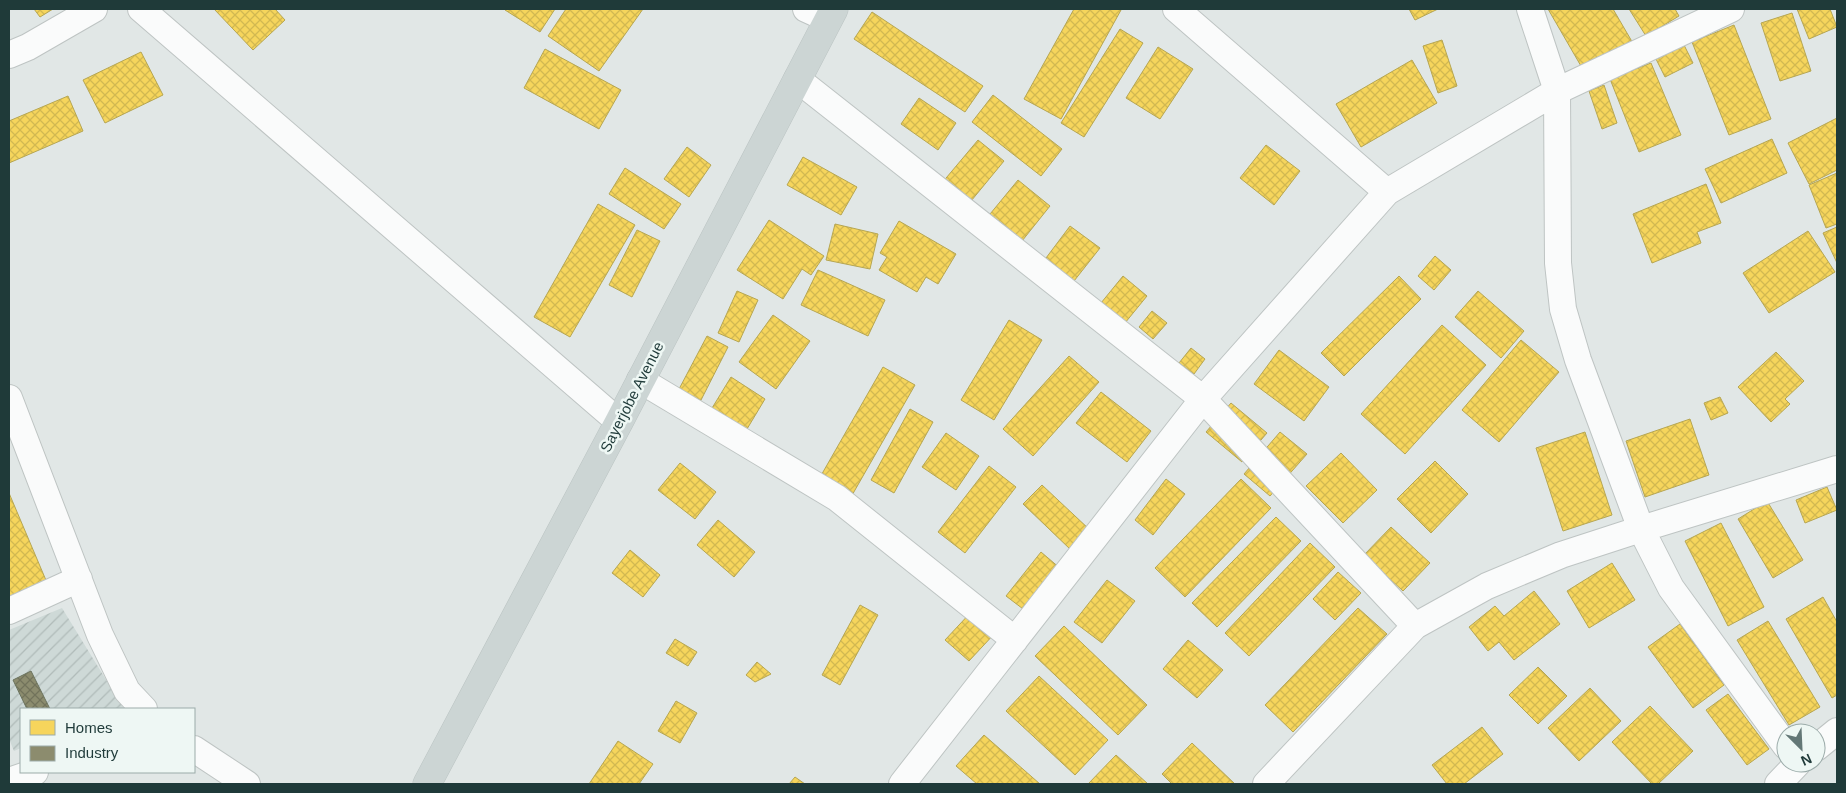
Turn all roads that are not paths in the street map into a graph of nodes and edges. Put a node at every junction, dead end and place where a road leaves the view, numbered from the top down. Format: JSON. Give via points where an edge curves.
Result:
{"nodes":[{"id":1,"x":94,"y":9,"type":"edge"},
{"id":2,"x":141,"y":9,"type":"edge"},
{"id":3,"x":1176,"y":9,"type":"edge"},
{"id":4,"x":1530,"y":9,"type":"edge"},
{"id":5,"x":1731,"y":9,"type":"edge"},
{"id":6,"x":822,"y":12,"type":"edge"},
{"id":7,"x":9,"y":54,"type":"edge"},
{"id":8,"x":797,"y":79,"type":"junction"},
{"id":9,"x":1557,"y":91,"type":"junction"},
{"id":10,"x":1387,"y":192,"type":"junction"},
{"id":11,"x":640,"y":380,"type":"junction"},
{"id":12,"x":9,"y":398,"type":"edge"},
{"id":13,"x":1203,"y":399,"type":"junction"},
{"id":14,"x":619,"y":422,"type":"junction"},
{"id":15,"x":1837,"y":469,"type":"edge"},
{"id":16,"x":1641,"y":529,"type":"junction"},
{"id":17,"x":79,"y":579,"type":"junction"},
{"id":18,"x":9,"y":611,"type":"edge"},
{"id":19,"x":1415,"y":626,"type":"junction"},
{"id":20,"x":1016,"y":640,"type":"junction"},
{"id":21,"x":143,"y":708,"type":"edge"},
{"id":22,"x":1837,"y":731,"type":"edge"},
{"id":23,"x":1776,"y":732,"type":"edge"},
{"id":24,"x":1826,"y":740,"type":"edge"},
{"id":25,"x":195,"y":750,"type":"edge"},
{"id":26,"x":32,"y":773,"type":"edge"},
{"id":27,"x":1788,"y":773,"type":"edge"},
{"id":28,"x":9,"y":781,"type":"edge"},
{"id":29,"x":247,"y":784,"type":"edge"},
{"id":30,"x":427,"y":784,"type":"edge"},
{"id":31,"x":902,"y":784,"type":"edge"},
{"id":32,"x":1266,"y":784,"type":"edge"},
{"id":33,"x":1778,"y":784,"type":"edge"}],
"edges":[{"from":1,"to":7,"type":"street","via":[[28,47]]},
{"from":2,"to":14,"type":"street"},
{"from":3,"to":10,"type":"street"},
{"from":4,"to":9,"type":"street"},
{"from":5,"to":9,"type":"street"},
{"from":6,"to":8,"type":"main road","name":"Sayerjobe Avenue"},
{"from":8,"to":11,"type":"main road","name":"Sayerjobe Avenue"},
{"from":8,"to":13,"type":"street"},
{"from":9,"to":10,"type":"street"},
{"from":9,"to":16,"type":"street","via":[[1558,263],[1563,309],[1578,360]]},
{"from":10,"to":13,"type":"street"},
{"from":11,"to":14,"type":"main road","name":"Sayerjobe Avenue"},
{"from":11,"to":20,"type":"street","via":[[837,498]]},
{"from":12,"to":17,"type":"street"},
{"from":13,"to":19,"type":"street"},
{"from":13,"to":20,"type":"street"},
{"from":14,"to":30,"type":"main road","name":"Sayerjobe Avenue"},
{"from":15,"to":16,"type":"street"},
{"from":16,"to":19,"type":"street","via":[[1561,555],[1487,586]]},
{"from":16,"to":23,"type":"street","via":[[1671,588]]},
{"from":17,"to":18,"type":"street"},
{"from":17,"to":21,"type":"street","via":[[127,691]]},
{"from":19,"to":32,"type":"street"},
{"from":20,"to":31,"type":"street"},
{"from":22,"to":24,"type":"street"},
{"from":25,"to":29,"type":"street"},
{"from":26,"to":28,"type":"street"},
{"from":27,"to":33,"type":"street"}]}
